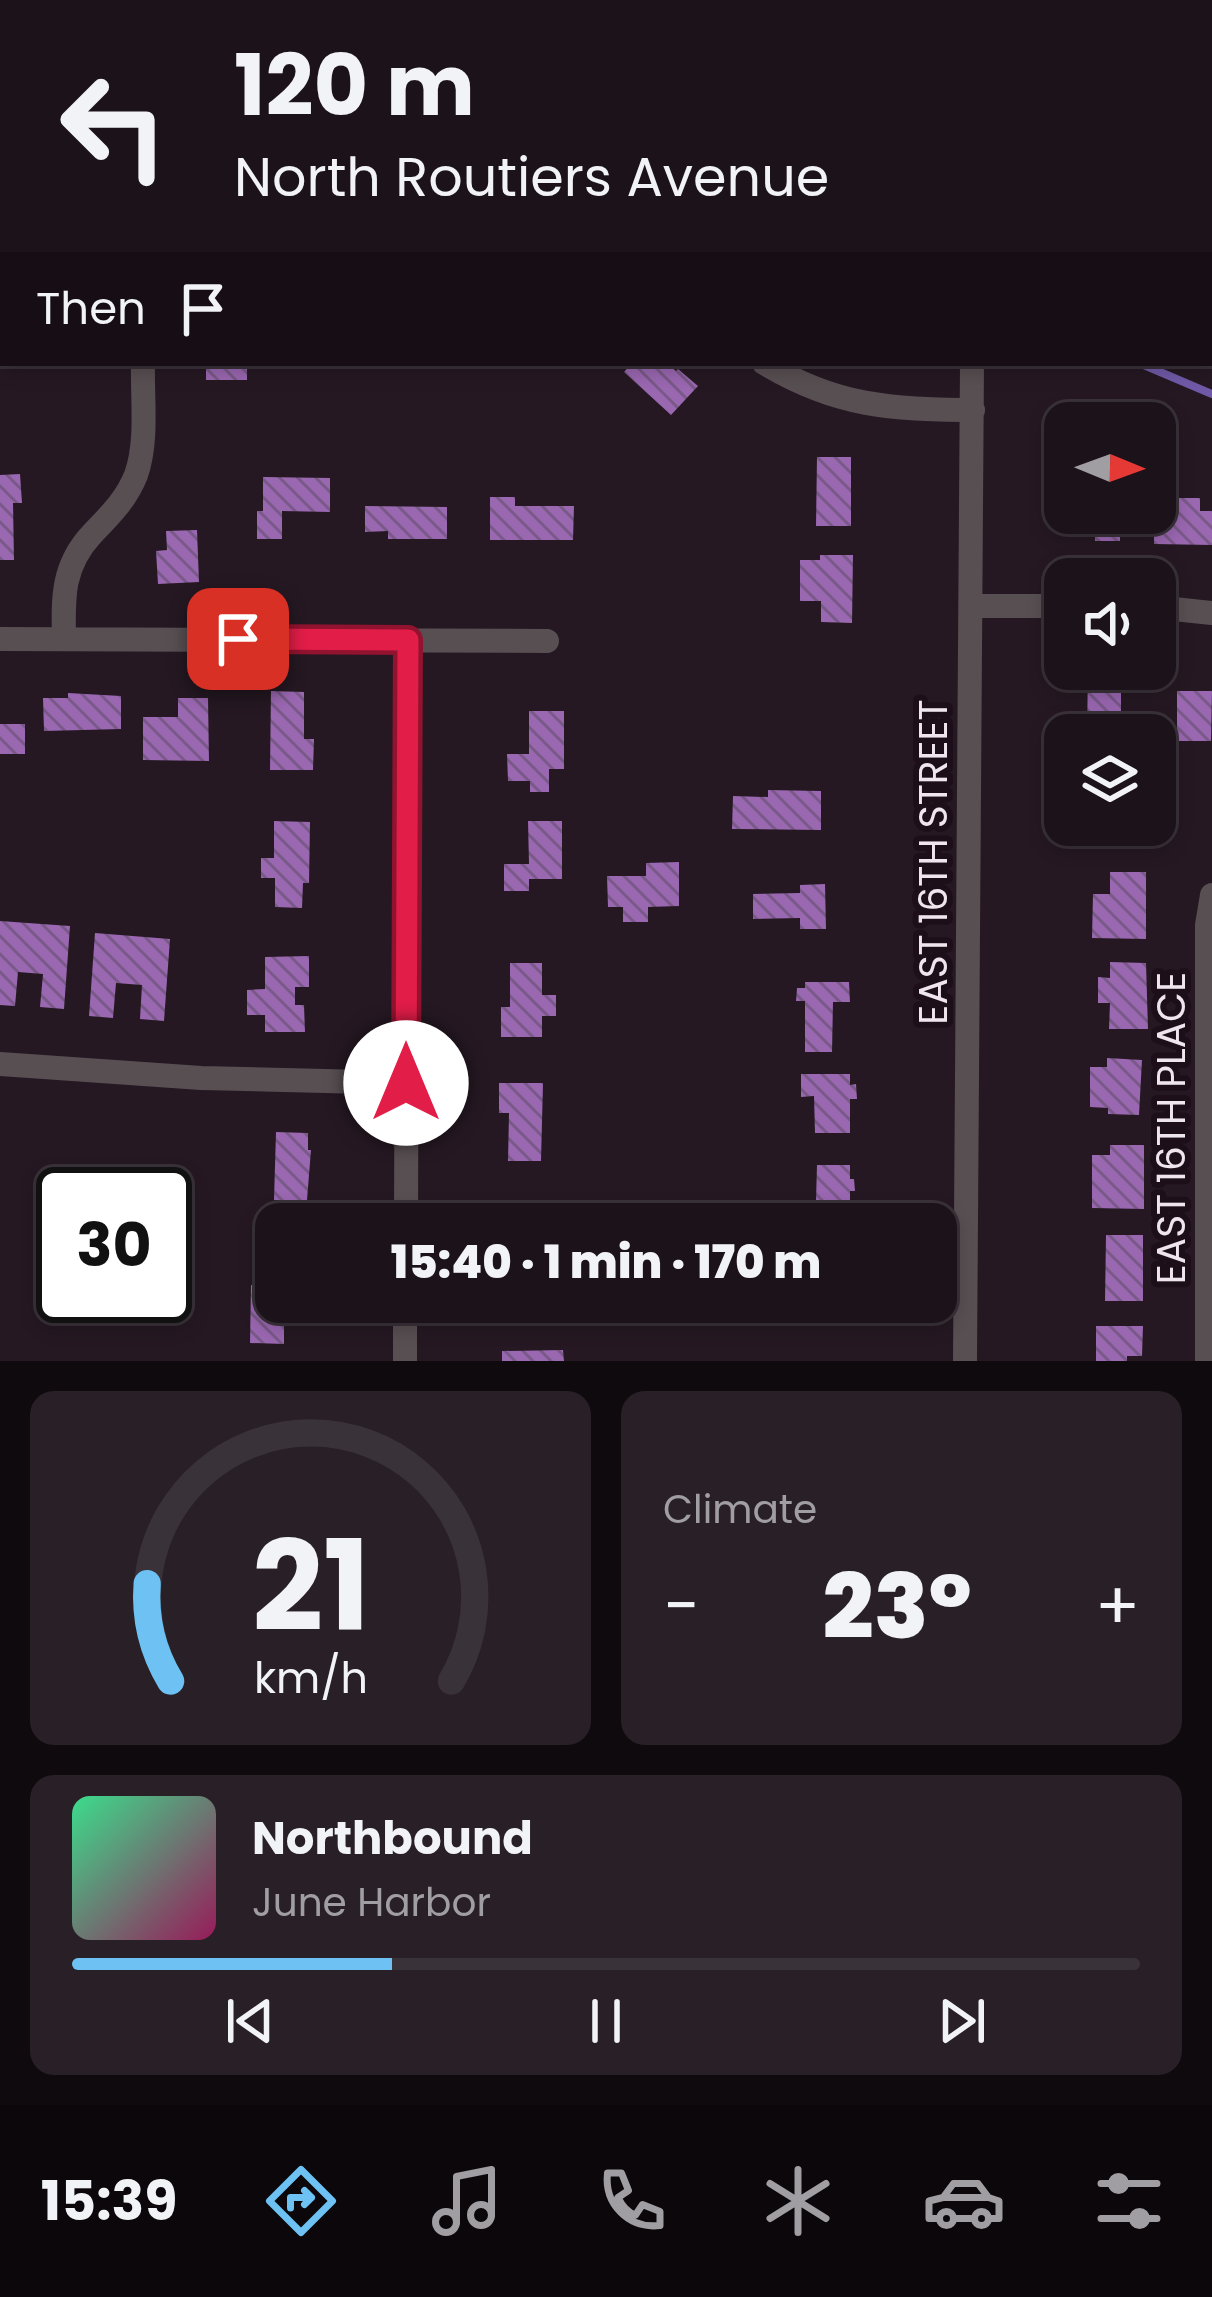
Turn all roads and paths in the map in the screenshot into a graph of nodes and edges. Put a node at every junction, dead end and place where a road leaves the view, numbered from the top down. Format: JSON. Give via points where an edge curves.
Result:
{"nodes":[{"id":1,"x":142,"y":366,"type":"edge"},
{"id":2,"x":770,"y":366,"type":"edge"},
{"id":3,"x":972,"y":366,"type":"edge"},
{"id":4,"x":973,"y":410,"type":"junction"},
{"id":5,"x":971,"y":606,"type":"junction"},
{"id":6,"x":1044,"y":606,"type":"edge"},
{"id":7,"x":1176,"y":609,"type":"edge"},
{"id":8,"x":1212,"y":613,"type":"edge"},
{"id":9,"x":0,"y":639,"type":"edge"},
{"id":10,"x":64,"y":639,"type":"junction"},
{"id":11,"x":408,"y":640,"type":"junction"},
{"id":12,"x":547,"y":640,"type":"dead end"},
{"id":13,"x":1212,"y":895,"type":"edge"},
{"id":14,"x":0,"y":1064,"type":"edge"},
{"id":15,"x":406,"y":1083,"type":"junction"},
{"id":16,"x":406,"y":1203,"type":"edge"},
{"id":17,"x":405,"y":1323,"type":"edge"},
{"id":18,"x":405,"y":1361,"type":"edge"},
{"id":19,"x":965,"y":1361,"type":"edge"},
{"id":20,"x":1207,"y":1361,"type":"edge"}],
"edges":[{"from":1,"to":10,"type":"street","via":[[135,476],[67,575]]},
{"from":2,"to":4,"type":"street","via":[[874,406]]},
{"from":3,"to":4,"type":"street","name":"EAST 16TH STREET"},
{"from":4,"to":5,"type":"street","name":"EAST 16TH STREET"},
{"from":5,"to":6,"type":"street"},
{"from":5,"to":19,"type":"street","name":"EAST 16TH STREET"},
{"from":7,"to":8,"type":"street"},
{"from":9,"to":10,"type":"street"},
{"from":10,"to":11,"type":"street"},
{"from":11,"to":12,"type":"street"},
{"from":11,"to":15,"type":"street"},
{"from":13,"to":20,"type":"street","name":"EAST 16TH PLACE"},
{"from":14,"to":15,"type":"street"},
{"from":15,"to":16,"type":"street"},
{"from":17,"to":18,"type":"street"}]}
